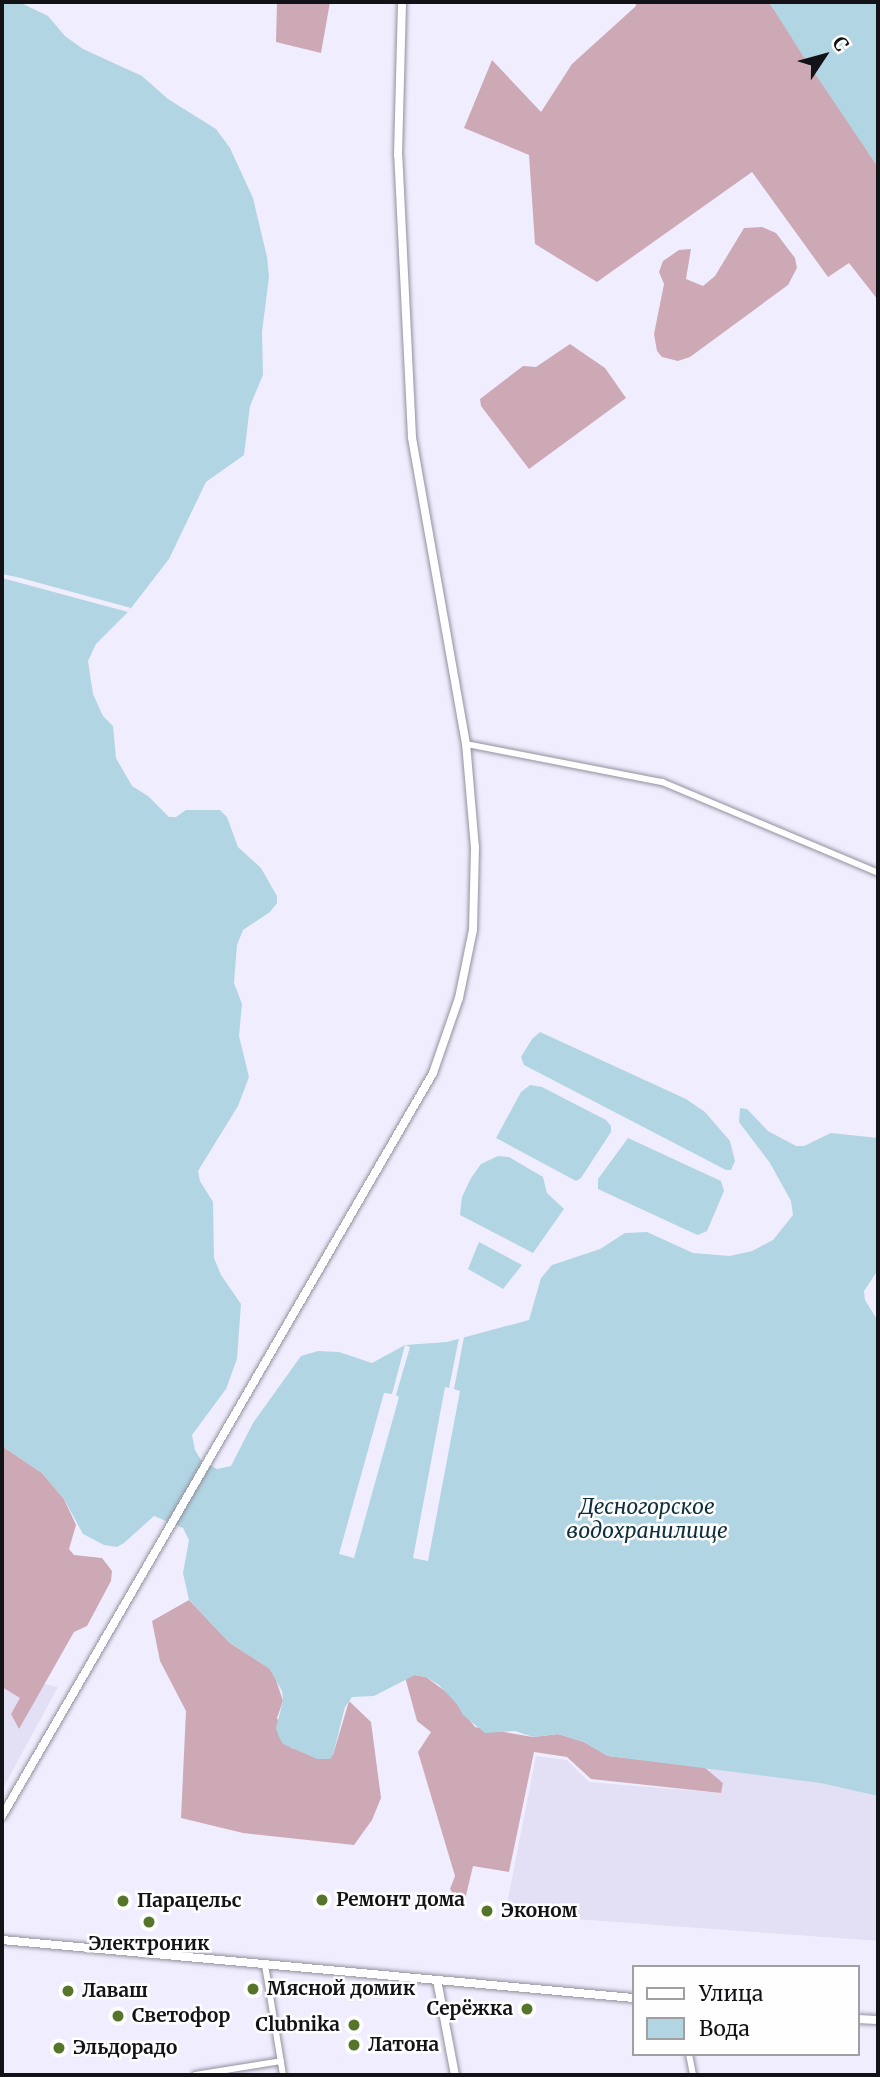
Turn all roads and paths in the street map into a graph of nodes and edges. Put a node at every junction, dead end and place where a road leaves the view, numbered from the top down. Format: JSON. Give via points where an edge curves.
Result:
{"nodes":[{"id":1,"x":402,"y":2,"type":"edge"},
{"id":2,"x":466,"y":744,"type":"junction"},
{"id":3,"x":878,"y":873,"type":"edge"},
{"id":4,"x":2,"y":1816,"type":"edge"},
{"id":5,"x":2,"y":1940,"type":"edge"},
{"id":6,"x":265,"y":1965,"type":"junction"},
{"id":7,"x":437,"y":1980,"type":"junction"},
{"id":8,"x":632,"y":1998,"type":"edge"},
{"id":9,"x":859,"y":2018,"type":"edge"},
{"id":10,"x":878,"y":2020,"type":"edge"},
{"id":11,"x":689,"y":2056,"type":"edge"},
{"id":12,"x":281,"y":2061,"type":"junction"},
{"id":13,"x":195,"y":2075,"type":"edge"},
{"id":14,"x":284,"y":2075,"type":"edge"},
{"id":15,"x":455,"y":2075,"type":"edge"},
{"id":16,"x":692,"y":2075,"type":"edge"}],
"edges":[{"from":1,"to":2,"type":"street","via":[[398,155],[412,437]]},
{"from":2,"to":3,"type":"street","via":[[662,782]]},
{"from":2,"to":4,"type":"street","via":[[475,848],[472,930],[459,998],[433,1073]]},
{"from":5,"to":6,"type":"street"},
{"from":6,"to":7,"type":"street"},
{"from":6,"to":12,"type":"street"},
{"from":7,"to":8,"type":"street"},
{"from":7,"to":15,"type":"street"},
{"from":9,"to":10,"type":"street"},
{"from":11,"to":16,"type":"street"},
{"from":12,"to":13,"type":"street"},
{"from":12,"to":14,"type":"street"}]}
